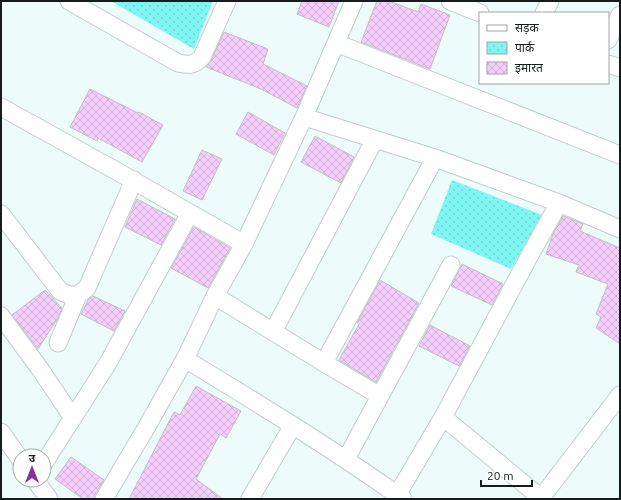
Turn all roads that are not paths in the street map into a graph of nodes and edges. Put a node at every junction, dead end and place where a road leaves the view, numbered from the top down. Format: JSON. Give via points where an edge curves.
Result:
{"nodes":[{"id":1,"x":68,"y":1,"type":"edge"},
{"id":2,"x":226,"y":1,"type":"edge"},
{"id":3,"x":354,"y":1,"type":"edge"},
{"id":4,"x":450,"y":1,"type":"edge"},
{"id":5,"x":550,"y":1,"type":"edge"},
{"id":6,"x":544,"y":12,"type":"edge"},
{"id":7,"x":479,"y":13,"type":"edge"},
{"id":8,"x":620,"y":15,"type":"edge"},
{"id":9,"x":609,"y":38,"type":"edge"},
{"id":10,"x":336,"y":43,"type":"junction"},
{"id":11,"x":609,"y":64,"type":"edge"},
{"id":12,"x":620,"y":68,"type":"edge"},
{"id":13,"x":1,"y":107,"type":"edge"},
{"id":14,"x":304,"y":118,"type":"junction"},
{"id":15,"x":375,"y":139,"type":"junction"},
{"id":16,"x":620,"y":155,"type":"edge"},
{"id":17,"x":435,"y":158,"type":"junction"},
{"id":18,"x":134,"y":180,"type":"junction"},
{"id":19,"x":559,"y":203,"type":"junction"},
{"id":20,"x":190,"y":213,"type":"junction"},
{"id":21,"x":1,"y":214,"type":"edge"},
{"id":22,"x":620,"y":229,"type":"edge"},
{"id":23,"x":244,"y":244,"type":"junction"},
{"id":24,"x":451,"y":265,"type":"dead end"},
{"id":25,"x":78,"y":295,"type":"junction"},
{"id":26,"x":215,"y":296,"type":"junction"},
{"id":27,"x":1,"y":316,"type":"edge"},
{"id":28,"x":273,"y":332,"type":"junction"},
{"id":29,"x":58,"y":343,"type":"dead end"},
{"id":30,"x":186,"y":359,"type":"junction"},
{"id":31,"x":324,"y":363,"type":"junction"},
{"id":32,"x":620,"y":395,"type":"edge"},
{"id":33,"x":380,"y":396,"type":"junction"},
{"id":34,"x":443,"y":417,"type":"junction"},
{"id":35,"x":73,"y":418,"type":"junction"},
{"id":36,"x":293,"y":425,"type":"junction"},
{"id":37,"x":1,"y":432,"type":"edge"},
{"id":38,"x":12,"y":448,"type":"edge"},
{"id":39,"x":52,"y":451,"type":"edge"},
{"id":40,"x":346,"y":459,"type":"junction"},
{"id":41,"x":41,"y":488,"type":"edge"},
{"id":42,"x":400,"y":497,"type":"edge"},
{"id":43,"x":49,"y":499,"type":"edge"},
{"id":44,"x":104,"y":499,"type":"edge"},
{"id":45,"x":250,"y":499,"type":"edge"}],
"edges":[{"from":1,"to":2,"type":"street","via":[[178,63],[187,65],[196,63],[202,57]]},
{"from":3,"to":10,"type":"street"},
{"from":4,"to":7,"type":"street"},
{"from":5,"to":6,"type":"street"},
{"from":8,"to":9,"type":"street"},
{"from":10,"to":14,"type":"street"},
{"from":10,"to":16,"type":"street"},
{"from":11,"to":12,"type":"street"},
{"from":13,"to":18,"type":"street"},
{"from":14,"to":15,"type":"street"},
{"from":14,"to":23,"type":"street"},
{"from":15,"to":17,"type":"street"},
{"from":15,"to":28,"type":"street"},
{"from":17,"to":19,"type":"street"},
{"from":17,"to":31,"type":"street"},
{"from":18,"to":20,"type":"street"},
{"from":18,"to":25,"type":"street","via":[[87,288]]},
{"from":19,"to":22,"type":"street"},
{"from":19,"to":34,"type":"street"},
{"from":20,"to":23,"type":"street"},
{"from":20,"to":35,"type":"street","via":[[108,363]]},
{"from":21,"to":25,"type":"street","via":[[60,291]]},
{"from":23,"to":26,"type":"street"},
{"from":24,"to":33,"type":"street"},
{"from":25,"to":29,"type":"street"},
{"from":26,"to":28,"type":"street"},
{"from":26,"to":30,"type":"street"},
{"from":27,"to":35,"type":"street"},
{"from":28,"to":31,"type":"street"},
{"from":30,"to":36,"type":"street"},
{"from":30,"to":44,"type":"street"},
{"from":31,"to":33,"type":"street"},
{"from":32,"to":34,"type":"street","via":[[541,498]]},
{"from":33,"to":40,"type":"street"},
{"from":34,"to":42,"type":"street"},
{"from":35,"to":39,"type":"street"},
{"from":36,"to":40,"type":"street"},
{"from":36,"to":45,"type":"street"},
{"from":37,"to":38,"type":"street"},
{"from":40,"to":42,"type":"street"},
{"from":41,"to":43,"type":"street"}]}
